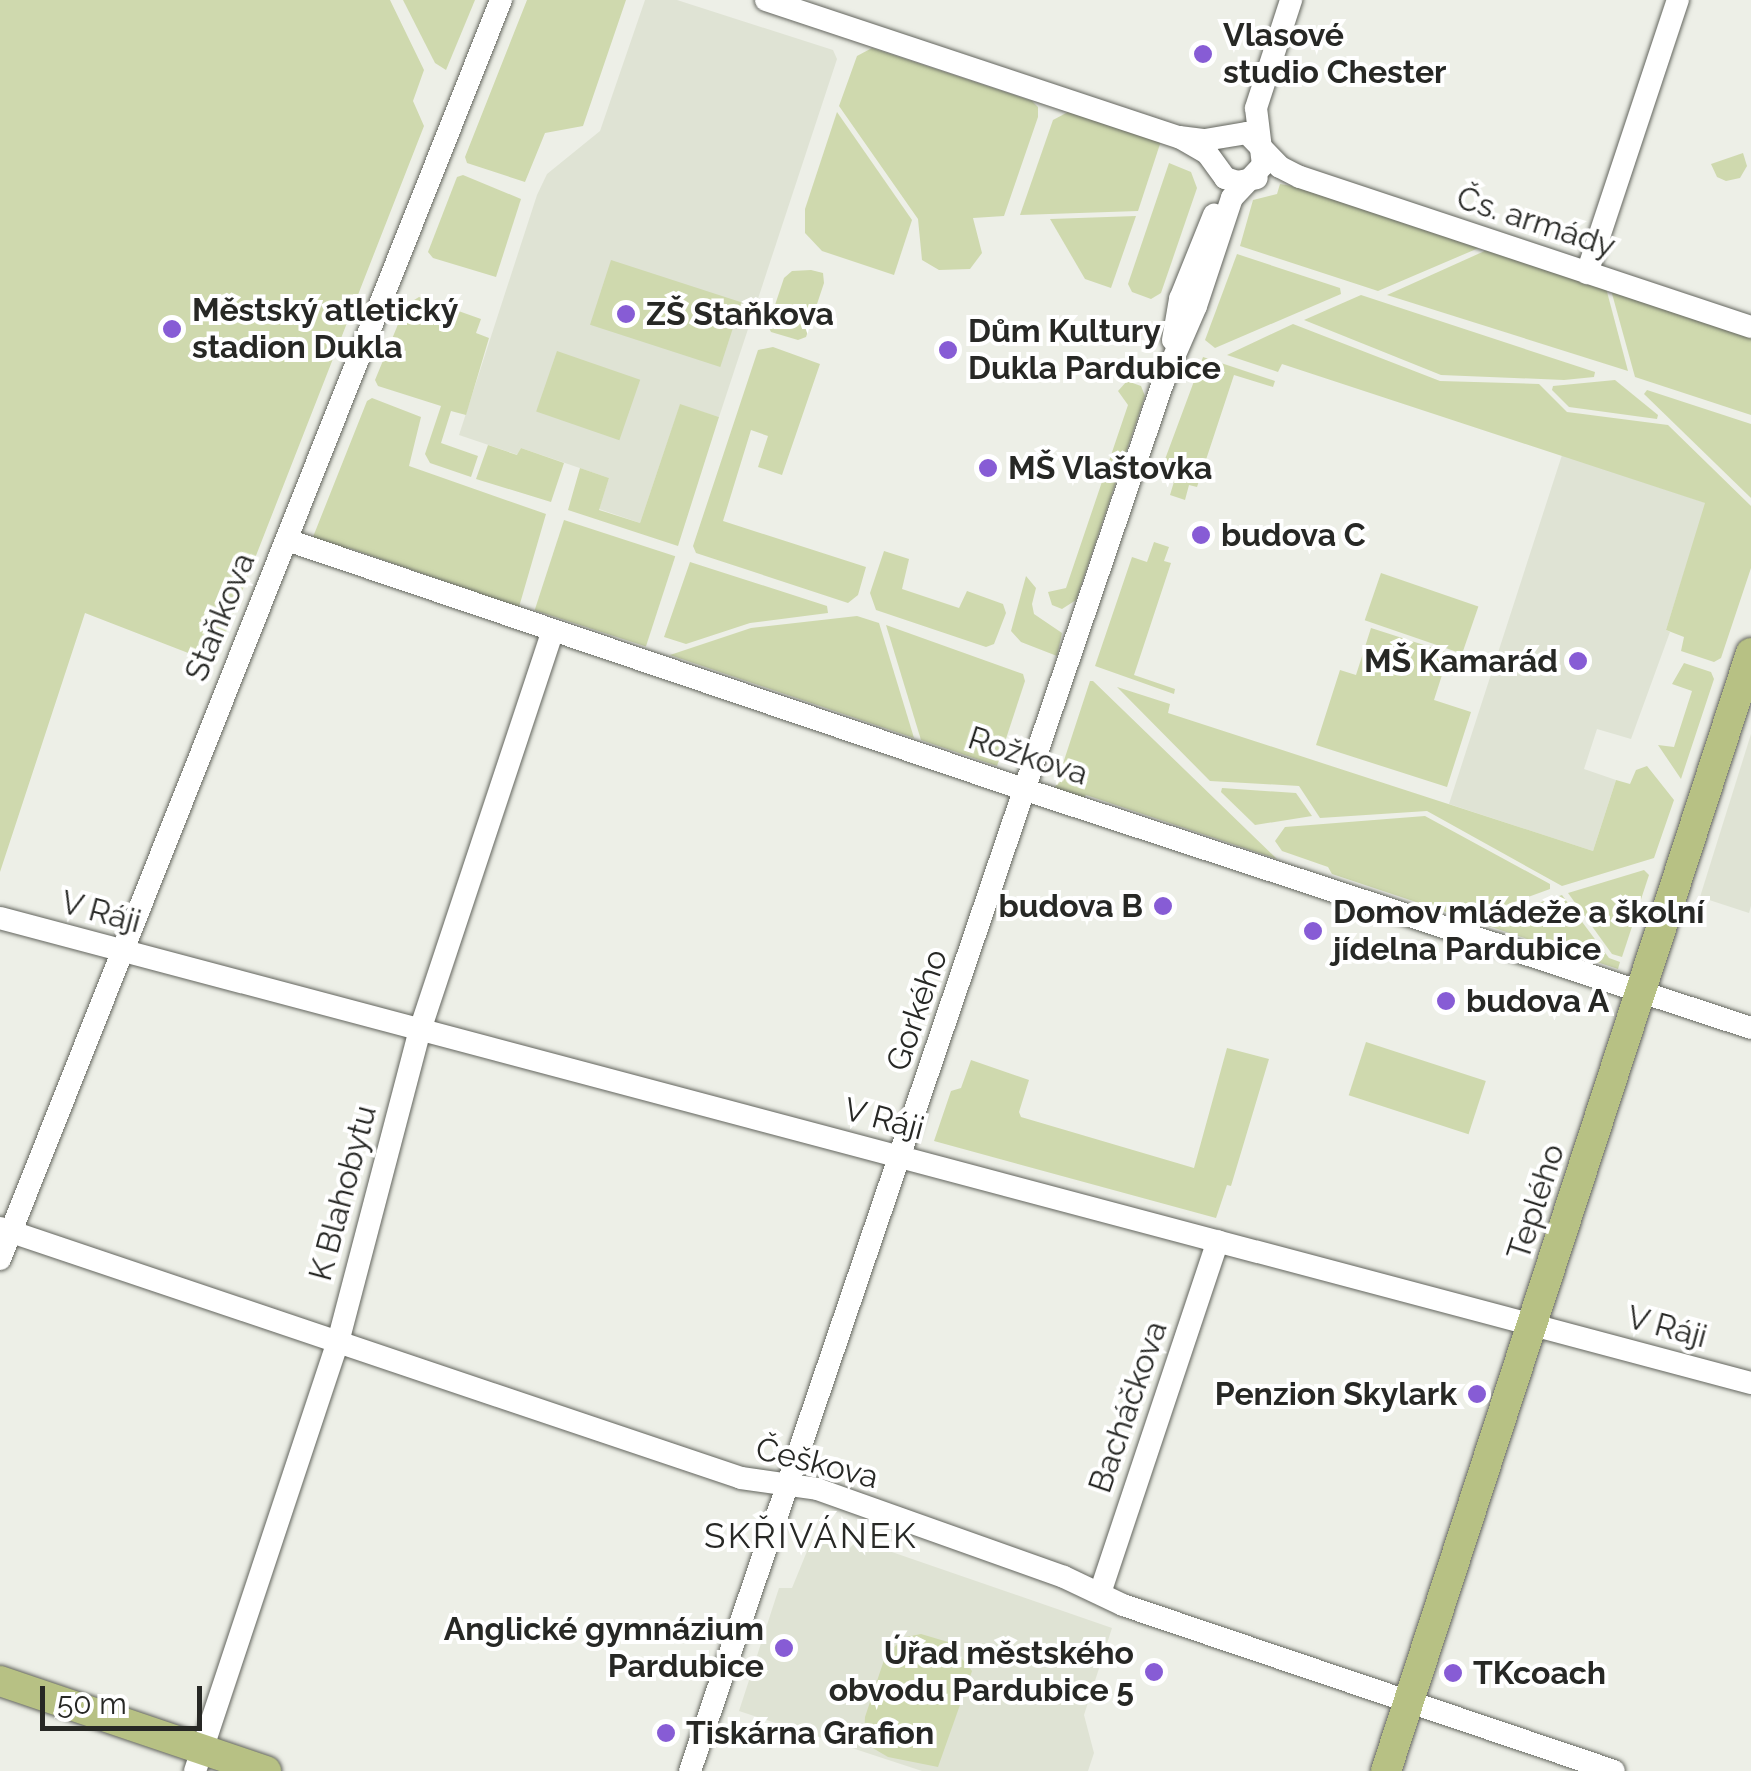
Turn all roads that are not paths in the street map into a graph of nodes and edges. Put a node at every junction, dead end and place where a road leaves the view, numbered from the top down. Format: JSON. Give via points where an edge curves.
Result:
{"nodes":[{"id":1,"x":501,"y":0,"type":"edge"},
{"id":2,"x":766,"y":0,"type":"edge"},
{"id":3,"x":1291,"y":0,"type":"edge"},
{"id":4,"x":1678,"y":0,"type":"edge"},
{"id":5,"x":1261,"y":92,"type":"junction"},
{"id":6,"x":1228,"y":135,"type":"junction"},
{"id":7,"x":1179,"y":137,"type":"junction"},
{"id":8,"x":1261,"y":146,"type":"junction"},
{"id":9,"x":1216,"y":168,"type":"junction"},
{"id":10,"x":1300,"y":177,"type":"junction"},
{"id":11,"x":1250,"y":180,"type":"junction"},
{"id":12,"x":1587,"y":273,"type":"junction"},
{"id":13,"x":1751,"y":327,"type":"edge"},
{"id":14,"x":1163,"y":382,"type":"junction"},
{"id":15,"x":287,"y":540,"type":"junction"},
{"id":16,"x":553,"y":631,"type":"junction"},
{"id":17,"x":1751,"y":653,"type":"edge"},
{"id":18,"x":1026,"y":790,"type":"junction"},
{"id":19,"x":0,"y":918,"type":"edge"},
{"id":20,"x":121,"y":951,"type":"junction"},
{"id":21,"x":1640,"y":991,"type":"junction"},
{"id":22,"x":1751,"y":1028,"type":"edge"},
{"id":23,"x":420,"y":1030,"type":"junction"},
{"id":24,"x":900,"y":1156,"type":"junction"},
{"id":25,"x":5,"y":1229,"type":"edge"},
{"id":26,"x":1218,"y":1241,"type":"junction"},
{"id":27,"x":0,"y":1259,"type":"edge"},
{"id":28,"x":1534,"y":1325,"type":"junction"},
{"id":29,"x":338,"y":1342,"type":"junction"},
{"id":30,"x":1751,"y":1383,"type":"edge"},
{"id":31,"x":785,"y":1486,"type":"junction"},
{"id":32,"x":1100,"y":1592,"type":"junction"},
{"id":33,"x":0,"y":1682,"type":"edge"},
{"id":34,"x":1409,"y":1703,"type":"junction"},
{"id":35,"x":198,"y":1760,"type":"edge"},
{"id":36,"x":266,"y":1771,"type":"edge"},
{"id":37,"x":690,"y":1771,"type":"edge"},
{"id":38,"x":1386,"y":1771,"type":"edge"},
{"id":39,"x":1614,"y":1771,"type":"edge"}],
"edges":[{"from":1,"to":15,"type":"street","name":"Staňkova"},
{"from":2,"to":7,"type":"street","name":"Čs. armády"},
{"from":3,"to":5,"type":"street","name":"Gorkého"},
{"from":4,"to":12,"type":"street"},
{"from":5,"to":6,"type":"street","name":"Gorkého"},
{"from":5,"to":8,"type":"street","name":"Gorkého"},
{"from":6,"to":7,"type":"street","name":"Čs. armády"},
{"from":6,"to":8,"type":"street","name":"Čs. armády","via":[[1247,133]]},
{"from":6,"to":9,"type":"street","name":"Gorkého","via":[[1215,149]]},
{"from":7,"to":9,"type":"street","name":"Čs. armády"},
{"from":8,"to":10,"type":"street","name":"Čs. armády"},
{"from":8,"to":11,"type":"street","name":"Gorkého","via":[[1263,165]]},
{"from":9,"to":11,"type":"street","name":"Čs. armády","via":[[1230,181]]},
{"from":9,"to":14,"type":"street","name":"Gorkého","via":[[1220,200],[1180,299]]},
{"from":10,"to":11,"type":"street","name":"Čs. armády"},
{"from":10,"to":12,"type":"street","name":"Čs. armády"},
{"from":11,"to":14,"type":"street","name":"Gorkého","via":[[1228,208]]},
{"from":12,"to":13,"type":"street","name":"Čs. armády"},
{"from":14,"to":18,"type":"street","name":"Gorkého"},
{"from":15,"to":16,"type":"street","name":"Rožkova"},
{"from":15,"to":20,"type":"street","name":"Staňkova"},
{"from":16,"to":18,"type":"street","name":"Rožkova"},
{"from":16,"to":23,"type":"street","name":"K Blahobytu"},
{"from":17,"to":21,"type":"main road","name":"Teplého"},
{"from":18,"to":21,"type":"street","name":"Rožkova"},
{"from":18,"to":24,"type":"street","name":"Gorkého"},
{"from":19,"to":20,"type":"street","name":"V Ráji"},
{"from":20,"to":23,"type":"street","name":"V Ráji"},
{"from":20,"to":25,"type":"street","name":"Staňkova"},
{"from":21,"to":22,"type":"street","name":"Rožkova"},
{"from":21,"to":28,"type":"main road","name":"Teplého"},
{"from":23,"to":24,"type":"street","name":"V Ráji"},
{"from":23,"to":29,"type":"street","name":"K Blahobytu"},
{"from":24,"to":26,"type":"street","name":"V Ráji"},
{"from":24,"to":31,"type":"street","name":"Gorkého"},
{"from":25,"to":27,"type":"street","name":"Staňkova"},
{"from":25,"to":29,"type":"street","name":"Češkova"},
{"from":26,"to":28,"type":"street","name":"V Ráji"},
{"from":26,"to":32,"type":"street","name":"Bacháčkova"},
{"from":28,"to":30,"type":"street","name":"V Ráji"},
{"from":28,"to":34,"type":"main road","name":"Teplého"},
{"from":29,"to":31,"type":"street","name":"Češkova","via":[[741,1478]]},
{"from":29,"to":35,"type":"street","name":"K Blahobytu"},
{"from":31,"to":32,"type":"street","name":"Češkova","via":[[817,1489]]},
{"from":31,"to":37,"type":"street","name":"Gorkého"},
{"from":32,"to":34,"type":"street","name":"Češkova"},
{"from":33,"to":35,"type":"main road"},
{"from":34,"to":38,"type":"main road","name":"Teplého"},
{"from":34,"to":39,"type":"street","name":"Češkova"},
{"from":35,"to":36,"type":"main road"}]}
